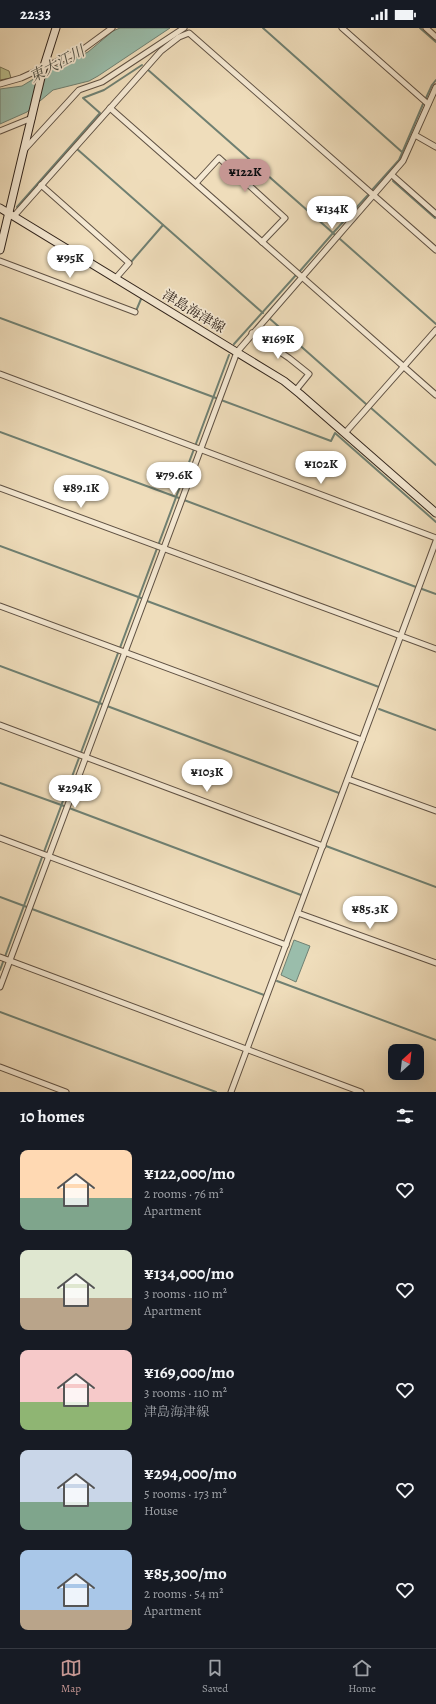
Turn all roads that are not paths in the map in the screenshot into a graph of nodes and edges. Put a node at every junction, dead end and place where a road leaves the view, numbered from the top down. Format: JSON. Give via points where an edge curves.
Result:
{"nodes":[{"id":1,"x":56,"y":28,"type":"edge"},
{"id":2,"x":112,"y":28,"type":"edge"},
{"id":3,"x":184,"y":28,"type":"edge"},
{"id":4,"x":342,"y":28,"type":"edge"},
{"id":5,"x":426,"y":28,"type":"edge"},
{"id":6,"x":436,"y":37,"type":"edge"},
{"id":7,"x":43,"y":69,"type":"junction"},
{"id":8,"x":0,"y":84,"type":"edge"},
{"id":9,"x":436,"y":87,"type":"edge"},
{"id":10,"x":432,"y":102,"type":"edge"},
{"id":11,"x":110,"y":108,"type":"junction"},
{"id":12,"x":32,"y":116,"type":"junction"},
{"id":13,"x":0,"y":131,"type":"edge"},
{"id":14,"x":415,"y":135,"type":"junction"},
{"id":15,"x":436,"y":146,"type":"edge"},
{"id":16,"x":24,"y":150,"type":"junction"},
{"id":17,"x":392,"y":175,"type":"junction"},
{"id":18,"x":196,"y":183,"type":"junction"},
{"id":19,"x":41,"y":185,"type":"junction"},
{"id":20,"x":374,"y":195,"type":"junction"},
{"id":21,"x":0,"y":208,"type":"edge"},
{"id":22,"x":11,"y":214,"type":"junction"},
{"id":23,"x":436,"y":214,"type":"edge"},
{"id":24,"x":262,"y":242,"type":"junction"},
{"id":25,"x":0,"y":250,"type":"edge"},
{"id":26,"x":436,"y":250,"type":"edge"},
{"id":27,"x":0,"y":261,"type":"edge"},
{"id":28,"x":302,"y":277,"type":"junction"},
{"id":29,"x":115,"y":279,"type":"junction"},
{"id":30,"x":135,"y":312,"type":"dead end"},
{"id":31,"x":436,"y":330,"type":"edge"},
{"id":32,"x":252,"y":333,"type":"junction"},
{"id":33,"x":237,"y":352,"type":"junction"},
{"id":34,"x":404,"y":366,"type":"junction"},
{"id":35,"x":0,"y":374,"type":"edge"},
{"id":36,"x":296,"y":390,"type":"junction"},
{"id":37,"x":436,"y":395,"type":"edge"},
{"id":38,"x":345,"y":433,"type":"junction"},
{"id":39,"x":197,"y":448,"type":"junction"},
{"id":40,"x":0,"y":488,"type":"edge"},
{"id":41,"x":436,"y":513,"type":"edge"},
{"id":42,"x":436,"y":538,"type":"edge"},
{"id":43,"x":436,"y":541,"type":"edge"},
{"id":44,"x":160,"y":547,"type":"junction"},
{"id":45,"x":0,"y":606,"type":"edge"},
{"id":46,"x":401,"y":636,"type":"junction"},
{"id":47,"x":436,"y":649,"type":"edge"},
{"id":48,"x":121,"y":651,"type":"junction"},
{"id":49,"x":0,"y":725,"type":"edge"},
{"id":50,"x":362,"y":740,"type":"junction"},
{"id":51,"x":82,"y":755,"type":"junction"},
{"id":52,"x":348,"y":779,"type":"junction"},
{"id":53,"x":436,"y":811,"type":"edge"},
{"id":54,"x":0,"y":838,"type":"edge"},
{"id":55,"x":323,"y":846,"type":"junction"},
{"id":56,"x":48,"y":856,"type":"junction"},
{"id":57,"x":298,"y":913,"type":"junction"},
{"id":58,"x":286,"y":944,"type":"junction"},
{"id":59,"x":1,"y":957,"type":"edge"},
{"id":60,"x":9,"y":960,"type":"junction"},
{"id":61,"x":436,"y":963,"type":"edge"},
{"id":62,"x":0,"y":986,"type":"edge"},
{"id":63,"x":247,"y":1050,"type":"junction"},
{"id":64,"x":0,"y":1067,"type":"edge"},
{"id":65,"x":66,"y":1092,"type":"edge"},
{"id":66,"x":231,"y":1092,"type":"edge"},
{"id":67,"x":361,"y":1092,"type":"edge"}],
"edges":[{"from":1,"to":7,"type":"main road"},
{"from":2,"to":7,"type":"street","via":[[82,50]]},
{"from":3,"to":16,"type":"street","via":[[102,82],[79,90]]},
{"from":4,"to":10,"type":"street"},
{"from":5,"to":6,"type":"street"},
{"from":7,"to":8,"type":"street"},
{"from":7,"to":12,"type":"main road"},
{"from":9,"to":10,"type":"street"},
{"from":10,"to":14,"type":"street"},
{"from":11,"to":18,"type":"street"},
{"from":11,"to":19,"type":"street"},
{"from":11,"to":20,"type":"street","via":[[161,50],[189,33]]},
{"from":12,"to":13,"type":"street"},
{"from":12,"to":16,"type":"main road"},
{"from":14,"to":15,"type":"street"},
{"from":14,"to":17,"type":"street","via":[[403,161]]},
{"from":16,"to":22,"type":"main road"},
{"from":17,"to":20,"type":"street"},
{"from":17,"to":23,"type":"street"},
{"from":18,"to":24,"type":"street"},
{"from":18,"to":24,"type":"street","via":[[219,158],[285,218]]},
{"from":19,"to":22,"type":"street"},
{"from":19,"to":29,"type":"street","via":[[129,263]]},
{"from":20,"to":26,"type":"street"},
{"from":20,"to":28,"type":"street"},
{"from":21,"to":22,"type":"main road","name":"津島海津線"},
{"from":22,"to":25,"type":"main road"},
{"from":22,"to":29,"type":"main road","name":"津島海津線"},
{"from":24,"to":28,"type":"street"},
{"from":27,"to":30,"type":"street"},
{"from":28,"to":32,"type":"street"},
{"from":28,"to":34,"type":"street"},
{"from":29,"to":33,"type":"main road","name":"津島海津線"},
{"from":31,"to":34,"type":"street"},
{"from":32,"to":33,"type":"street"},
{"from":32,"to":36,"type":"street","via":[[309,374]]},
{"from":33,"to":36,"type":"main road","name":"津島海津線"},
{"from":33,"to":39,"type":"street"},
{"from":34,"to":37,"type":"street"},
{"from":34,"to":38,"type":"street"},
{"from":35,"to":39,"type":"street"},
{"from":36,"to":38,"type":"main road","name":"津島海津線"},
{"from":38,"to":41,"type":"main road","name":"津島海津線"},
{"from":39,"to":42,"type":"street"},
{"from":39,"to":44,"type":"street"},
{"from":40,"to":44,"type":"street"},
{"from":43,"to":46,"type":"street"},
{"from":44,"to":46,"type":"street"},
{"from":44,"to":48,"type":"street"},
{"from":45,"to":48,"type":"street"},
{"from":46,"to":47,"type":"street"},
{"from":46,"to":50,"type":"street"},
{"from":48,"to":50,"type":"street"},
{"from":48,"to":51,"type":"street"},
{"from":49,"to":51,"type":"street"},
{"from":50,"to":52,"type":"street"},
{"from":51,"to":55,"type":"street"},
{"from":51,"to":56,"type":"street"},
{"from":52,"to":53,"type":"street"},
{"from":52,"to":55,"type":"street"},
{"from":54,"to":56,"type":"street"},
{"from":55,"to":57,"type":"street"},
{"from":56,"to":58,"type":"street"},
{"from":56,"to":60,"type":"street"},
{"from":57,"to":58,"type":"street"},
{"from":57,"to":61,"type":"street"},
{"from":58,"to":63,"type":"street"},
{"from":59,"to":60,"type":"street"},
{"from":60,"to":62,"type":"street"},
{"from":60,"to":63,"type":"street"},
{"from":63,"to":66,"type":"street"},
{"from":63,"to":67,"type":"street"},
{"from":64,"to":65,"type":"street"}]}
